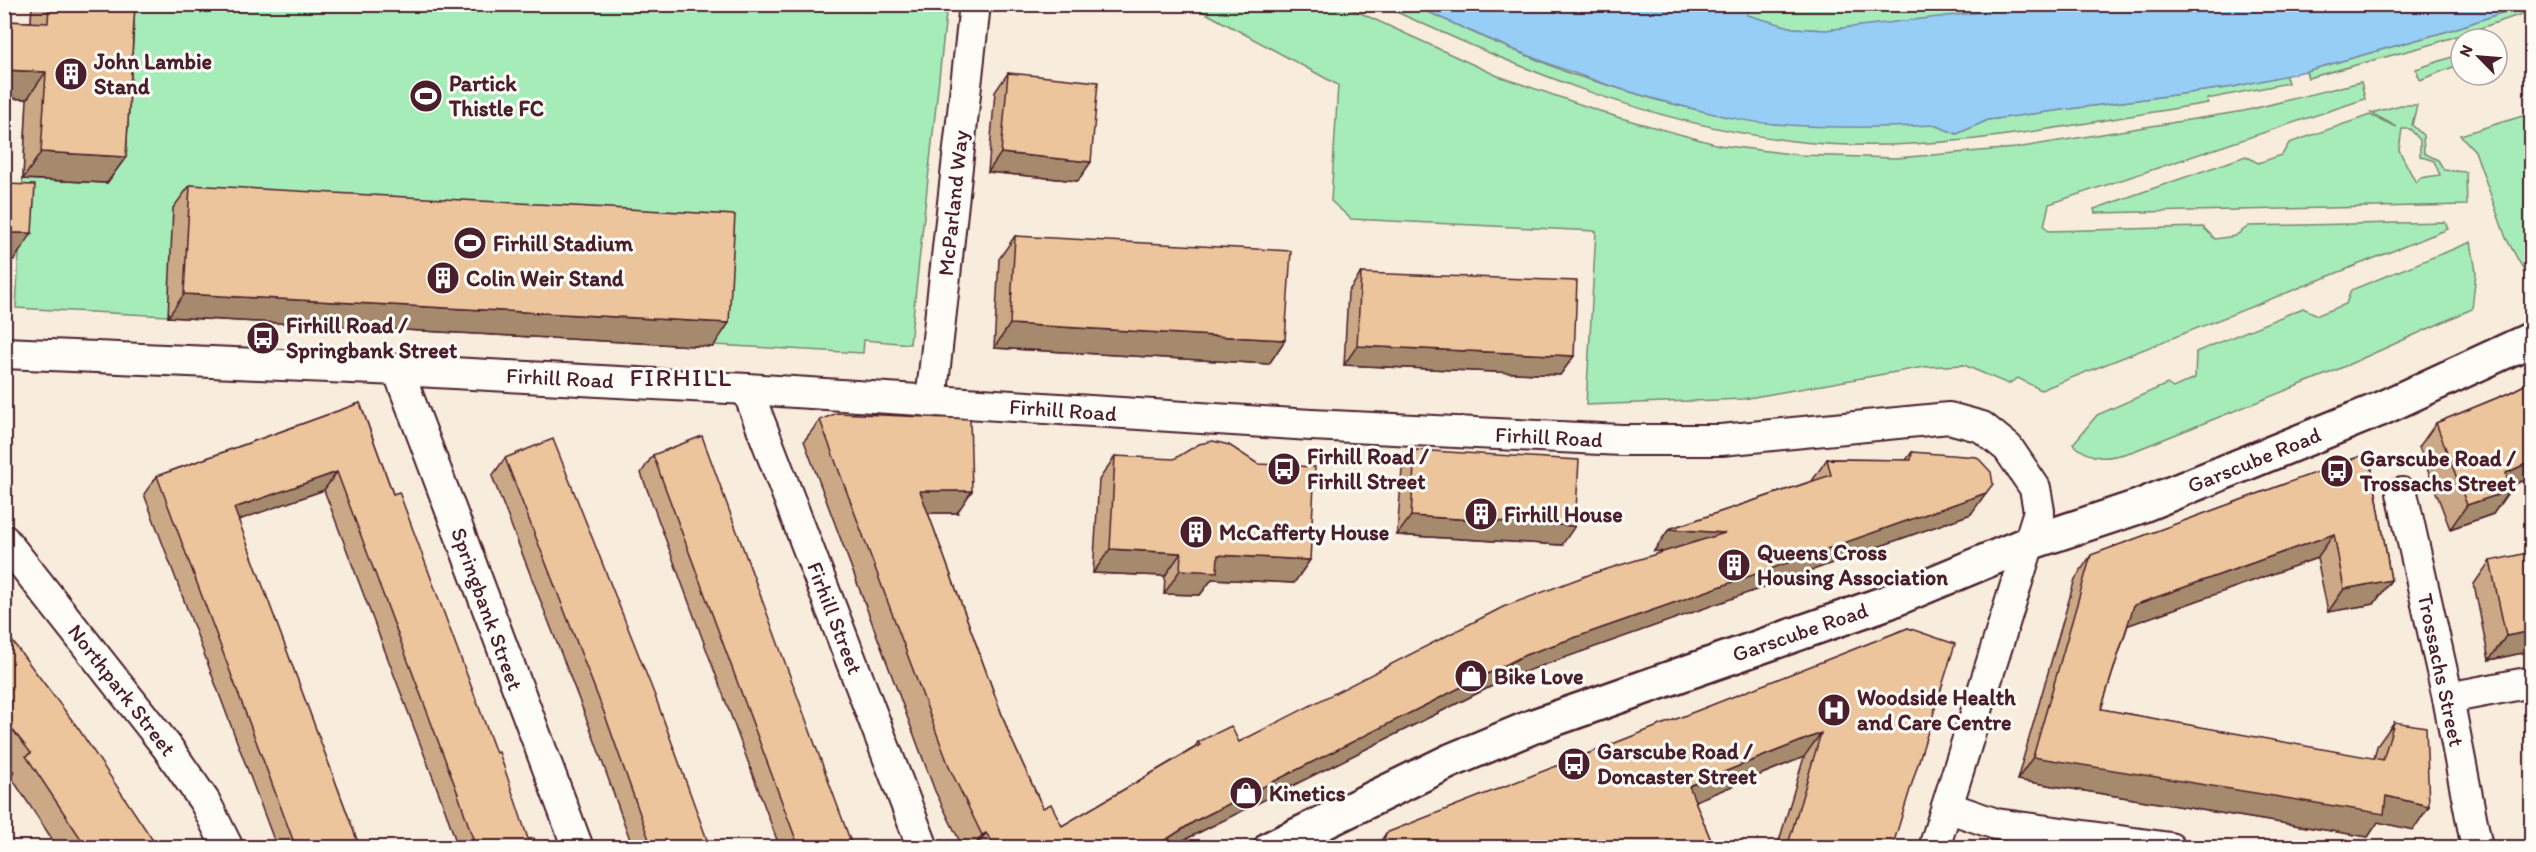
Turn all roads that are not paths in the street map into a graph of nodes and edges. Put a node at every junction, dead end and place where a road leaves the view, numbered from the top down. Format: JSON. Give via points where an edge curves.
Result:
{"nodes":[{"id":1,"x":975,"y":4,"type":"edge"},
{"id":2,"x":2532,"y":339,"type":"edge"},
{"id":3,"x":4,"y":353,"type":"edge"},
{"id":4,"x":398,"y":370,"type":"junction"},
{"id":5,"x":747,"y":388,"type":"junction"},
{"id":6,"x":931,"y":402,"type":"junction"},
{"id":7,"x":2402,"y":493,"type":"dead end"},
{"id":8,"x":4,"y":540,"type":"edge"},
{"id":9,"x":2029,"y":543,"type":"junction"},
{"id":10,"x":2532,"y":682,"type":"edge"},
{"id":11,"x":2448,"y":698,"type":"junction"},
{"id":12,"x":1947,"y":807,"type":"junction"},
{"id":13,"x":228,"y":848,"type":"edge"},
{"id":14,"x":578,"y":848,"type":"edge"},
{"id":15,"x":922,"y":848,"type":"edge"},
{"id":16,"x":1271,"y":848,"type":"edge"},
{"id":17,"x":1934,"y":848,"type":"edge"},
{"id":18,"x":2170,"y":848,"type":"edge"},
{"id":19,"x":2477,"y":848,"type":"edge"}],
"edges":[{"from":1,"to":6,"type":"street","name":"McParland Way"},
{"from":2,"to":9,"type":"main road","name":"Garscube Road","via":[[2378,410],[2138,507]]},
{"from":3,"to":4,"type":"street","name":"Firhill Road"},
{"from":4,"to":5,"type":"street","name":"Firhill Road"},
{"from":4,"to":14,"type":"street","name":"Springbank Street"},
{"from":5,"to":6,"type":"street","name":"Firhill Road"},
{"from":5,"to":15,"type":"street","name":"Firhill Street"},
{"from":6,"to":9,"type":"street","name":"Firhill Road","via":[[1644,441],[1721,440],[1949,418],[1982,427],[2018,459],[2038,495],[2039,511]]},
{"from":7,"to":11,"type":"street","name":"Trossachs Street"},
{"from":8,"to":13,"type":"street","name":"Northpark Street","via":[[167,747],[205,802]]},
{"from":9,"to":12,"type":"street","name":"Firhill Road"},
{"from":9,"to":16,"type":"main road","name":"Garscube Road","via":[[1888,602],[1534,726],[1450,761]]},
{"from":10,"to":11,"type":"street"},
{"from":11,"to":19,"type":"street","name":"Trossachs Street"},
{"from":12,"to":17,"type":"street","name":"Firhill Road"},
{"from":12,"to":18,"type":"street","via":[[1996,824]]}]}
